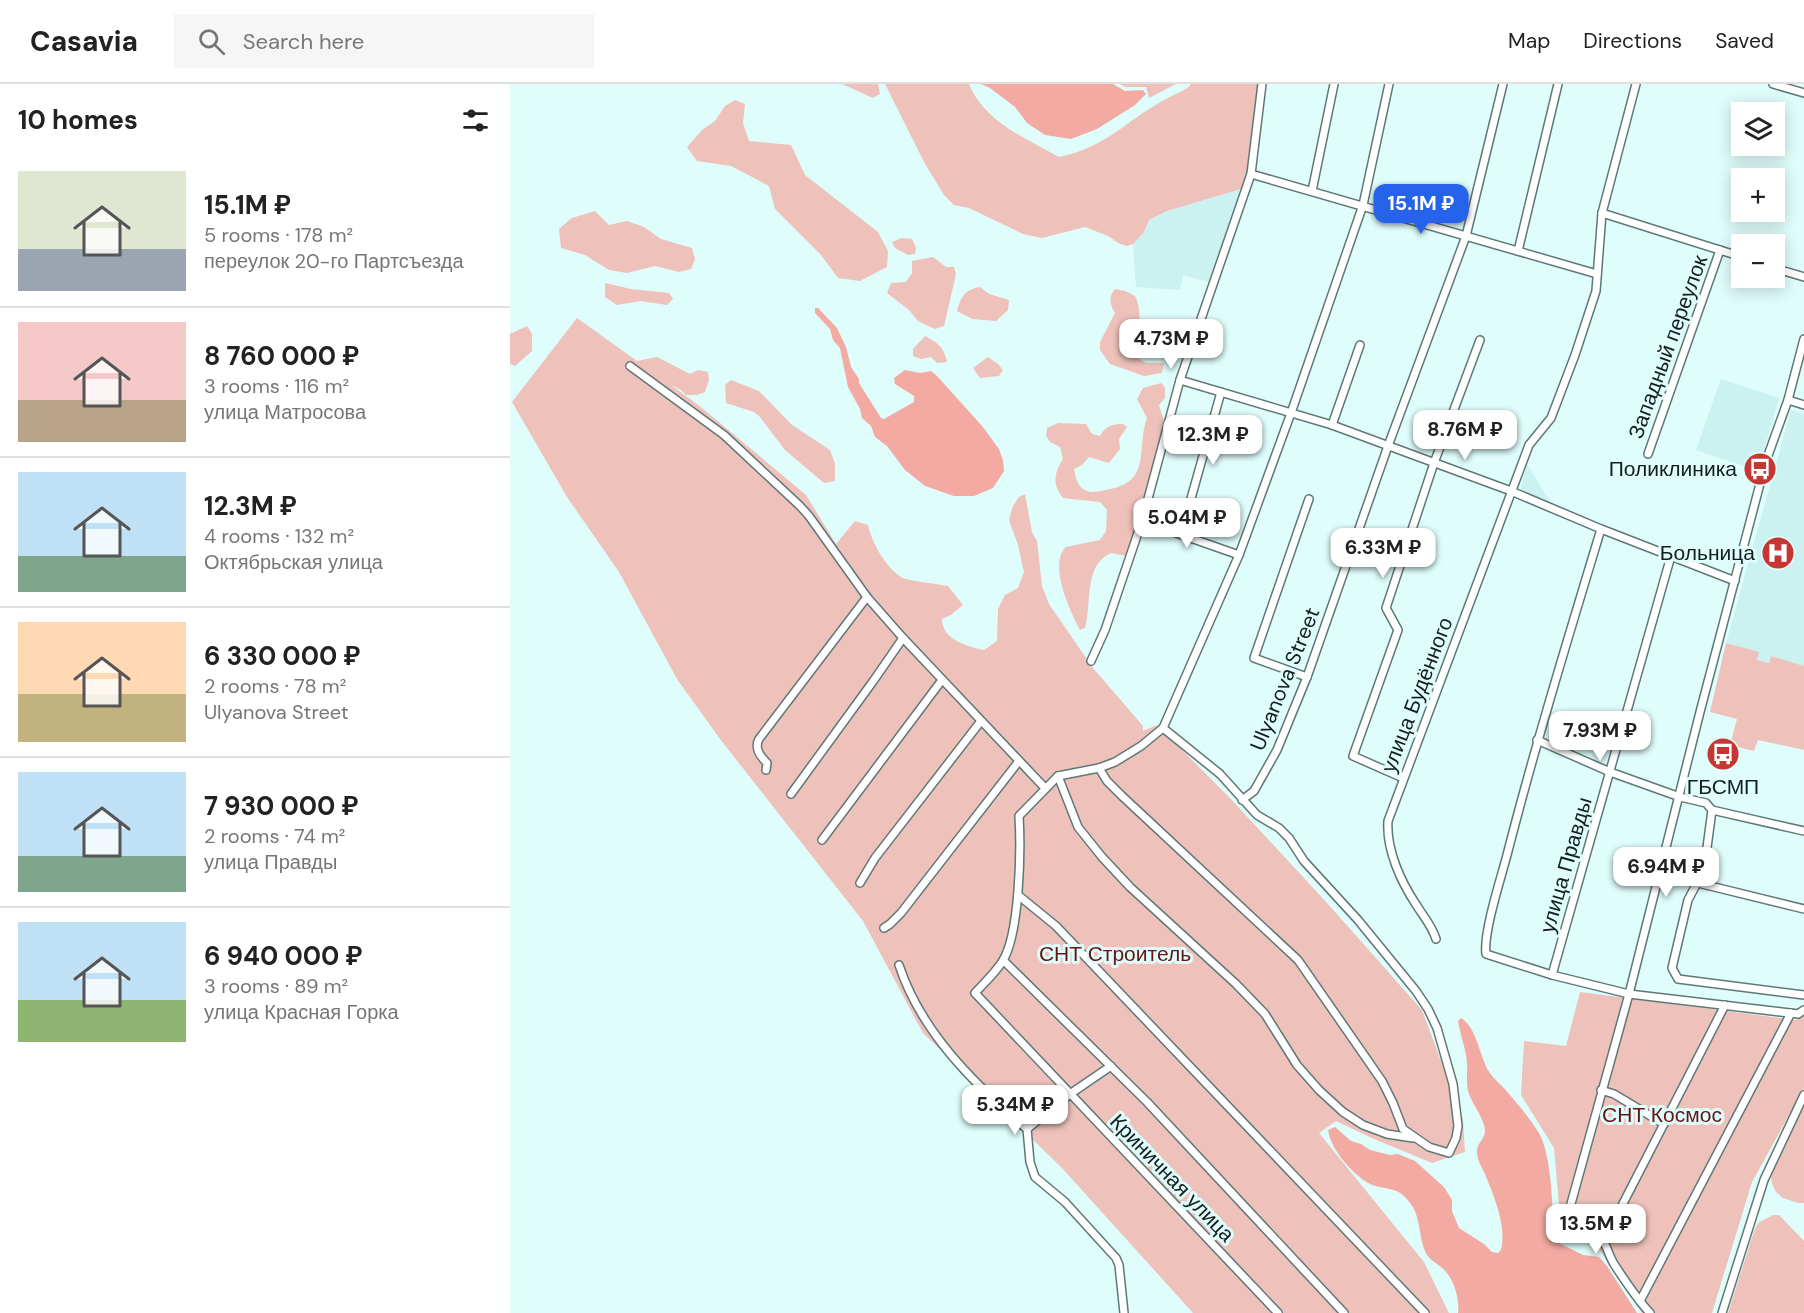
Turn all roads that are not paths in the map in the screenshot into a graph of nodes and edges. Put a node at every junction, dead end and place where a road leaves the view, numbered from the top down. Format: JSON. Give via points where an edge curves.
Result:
{"nodes":[{"id":1,"x":1262,"y":84,"type":"edge"},
{"id":2,"x":1334,"y":84,"type":"edge"},
{"id":3,"x":1389,"y":84,"type":"edge"},
{"id":4,"x":1503,"y":84,"type":"edge"},
{"id":5,"x":1558,"y":84,"type":"edge"},
{"id":6,"x":1636,"y":84,"type":"edge"},
{"id":7,"x":1773,"y":84,"type":"edge"},
{"id":8,"x":1804,"y":93,"type":"edge"},
{"id":9,"x":1251,"y":174,"type":"junction"},
{"id":10,"x":1312,"y":191,"type":"junction"},
{"id":11,"x":1363,"y":205,"type":"junction"},
{"id":12,"x":1602,"y":213,"type":"junction"},
{"id":13,"x":1466,"y":236,"type":"junction"},
{"id":14,"x":1720,"y":250,"type":"junction"},
{"id":15,"x":1518,"y":251,"type":"junction"},
{"id":16,"x":1731,"y":254,"type":"edge"},
{"id":17,"x":1785,"y":271,"type":"edge"},
{"id":18,"x":1597,"y":274,"type":"junction"},
{"id":19,"x":1804,"y":277,"type":"edge"},
{"id":20,"x":1804,"y":339,"type":"edge"},
{"id":21,"x":1480,"y":340,"type":"dead end"},
{"id":22,"x":1360,"y":345,"type":"dead end"},
{"id":23,"x":630,"y":366,"type":"dead end"},
{"id":24,"x":1180,"y":380,"type":"junction"},
{"id":25,"x":1221,"y":393,"type":"junction"},
{"id":26,"x":1788,"y":400,"type":"junction"},
{"id":27,"x":1804,"y":405,"type":"edge"},
{"id":28,"x":1290,"y":413,"type":"junction"},
{"id":29,"x":1332,"y":425,"type":"junction"},
{"id":30,"x":1388,"y":446,"type":"junction"},
{"id":31,"x":1648,"y":454,"type":"dead end"},
{"id":32,"x":1434,"y":463,"type":"junction"},
{"id":33,"x":1511,"y":491,"type":"junction"},
{"id":34,"x":1309,"y":499,"type":"dead end"},
{"id":35,"x":1142,"y":521,"type":"junction"},
{"id":36,"x":1601,"y":529,"type":"junction"},
{"id":37,"x":1181,"y":534,"type":"junction"},
{"id":38,"x":1239,"y":555,"type":"junction"},
{"id":39,"x":1671,"y":556,"type":"junction"},
{"id":40,"x":1735,"y":580,"type":"junction"},
{"id":41,"x":867,"y":597,"type":"junction"},
{"id":42,"x":903,"y":638,"type":"junction"},
{"id":43,"x":1091,"y":661,"type":"dead end"},
{"id":44,"x":1306,"y":677,"type":"junction"},
{"id":45,"x":942,"y":680,"type":"junction"},
{"id":46,"x":981,"y":721,"type":"junction"},
{"id":47,"x":1163,"y":728,"type":"junction"},
{"id":48,"x":1537,"y":740,"type":"junction"},
{"id":49,"x":1019,"y":761,"type":"junction"},
{"id":50,"x":1099,"y":768,"type":"junction"},
{"id":51,"x":766,"y":770,"type":"dead end"},
{"id":52,"x":1610,"y":772,"type":"junction"},
{"id":53,"x":1058,"y":776,"type":"junction"},
{"id":54,"x":1403,"y":778,"type":"junction"},
{"id":55,"x":1044,"y":788,"type":"junction"},
{"id":56,"x":791,"y":794,"type":"dead end"},
{"id":57,"x":1680,"y":797,"type":"junction"},
{"id":58,"x":1242,"y":800,"type":"junction"},
{"id":59,"x":1712,"y":810,"type":"junction"},
{"id":60,"x":1804,"y":831,"type":"edge"},
{"id":61,"x":822,"y":840,"type":"dead end"},
{"id":62,"x":860,"y":883,"type":"dead end"},
{"id":63,"x":1698,"y":883,"type":"junction"},
{"id":64,"x":1018,"y":895,"type":"junction"},
{"id":65,"x":1804,"y":909,"type":"edge"},
{"id":66,"x":884,"y":927,"type":"dead end"},
{"id":67,"x":1436,"y":939,"type":"dead end"},
{"id":68,"x":1004,"y":961,"type":"junction"},
{"id":69,"x":899,"y":964,"type":"dead end"},
{"id":70,"x":1552,"y":975,"type":"junction"},
{"id":71,"x":1629,"y":994,"type":"junction"},
{"id":72,"x":1804,"y":995,"type":"edge"},
{"id":73,"x":1725,"y":1005,"type":"junction"},
{"id":74,"x":1804,"y":1011,"type":"edge"},
{"id":75,"x":1791,"y":1013,"type":"junction"},
{"id":76,"x":1111,"y":1066,"type":"junction"},
{"id":77,"x":1601,"y":1090,"type":"junction"},
{"id":78,"x":1070,"y":1094,"type":"junction"},
{"id":79,"x":1804,"y":1095,"type":"edge"},
{"id":80,"x":1664,"y":1124,"type":"junction"},
{"id":81,"x":1028,"y":1129,"type":"junction"},
{"id":82,"x":1413,"y":1138,"type":"junction"},
{"id":83,"x":1601,"y":1238,"type":"junction"},
{"id":84,"x":1640,"y":1301,"type":"junction"},
{"id":85,"x":1124,"y":1313,"type":"edge"},
{"id":86,"x":1278,"y":1313,"type":"edge"},
{"id":87,"x":1344,"y":1313,"type":"edge"},
{"id":88,"x":1425,"y":1313,"type":"edge"},
{"id":89,"x":1650,"y":1313,"type":"edge"},
{"id":90,"x":1722,"y":1313,"type":"edge"}],
"edges":[{"from":1,"to":9,"type":"street"},
{"from":2,"to":10,"type":"street"},
{"from":3,"to":11,"type":"street"},
{"from":4,"to":13,"type":"street","name":"Ulyanova Street"},
{"from":5,"to":15,"type":"street"},
{"from":6,"to":12,"type":"street","name":"улица Будённого"},
{"from":7,"to":8,"type":"street"},
{"from":9,"to":10,"type":"street"},
{"from":9,"to":24,"type":"street"},
{"from":10,"to":11,"type":"street"},
{"from":11,"to":13,"type":"street"},
{"from":11,"to":28,"type":"street"},
{"from":12,"to":14,"type":"street"},
{"from":12,"to":18,"type":"street","name":"улица Будённого"},
{"from":13,"to":15,"type":"street"},
{"from":13,"to":30,"type":"street","name":"Ulyanova Street"},
{"from":14,"to":16,"type":"street"},
{"from":14,"to":31,"type":"street","name":"Западный переулок"},
{"from":15,"to":18,"type":"street"},
{"from":17,"to":19,"type":"street"},
{"from":18,"to":33,"type":"street","name":"улица Будённого","via":[[1596,291],[1551,418],[1529,446]]},
{"from":20,"to":26,"type":"street"},
{"from":21,"to":32,"type":"street"},
{"from":22,"to":29,"type":"street"},
{"from":23,"to":41,"type":"street","via":[[724,435],[768,475],[809,516]]},
{"from":24,"to":25,"type":"street"},
{"from":24,"to":35,"type":"street"},
{"from":25,"to":28,"type":"street"},
{"from":25,"to":37,"type":"street"},
{"from":26,"to":27,"type":"street"},
{"from":26,"to":40,"type":"street"},
{"from":28,"to":29,"type":"street"},
{"from":28,"to":38,"type":"street"},
{"from":29,"to":30,"type":"street"},
{"from":30,"to":32,"type":"street"},
{"from":30,"to":44,"type":"street","name":"Ulyanova Street"},
{"from":32,"to":33,"type":"street"},
{"from":32,"to":54,"type":"street","via":[[1386,608],[1398,630],[1353,756]]},
{"from":33,"to":36,"type":"street"},
{"from":33,"to":54,"type":"street","name":"улица Будённого"},
{"from":34,"to":44,"type":"street","via":[[1254,658]]},
{"from":35,"to":37,"type":"street"},
{"from":35,"to":43,"type":"street"},
{"from":36,"to":39,"type":"street"},
{"from":36,"to":48,"type":"street"},
{"from":37,"to":38,"type":"street"},
{"from":38,"to":47,"type":"street"},
{"from":39,"to":40,"type":"street"},
{"from":39,"to":52,"type":"street","name":"улица Правды"},
{"from":40,"to":57,"type":"street"},
{"from":41,"to":42,"type":"street"},
{"from":41,"to":51,"type":"street","via":[[759,739],[758,750],[767,763]]},
{"from":42,"to":45,"type":"street"},
{"from":42,"to":56,"type":"street"},
{"from":44,"to":58,"type":"street","name":"Ulyanova Street","via":[[1277,750],[1254,791]]},
{"from":45,"to":46,"type":"street"},
{"from":45,"to":61,"type":"street"},
{"from":46,"to":49,"type":"street"},
{"from":46,"to":62,"type":"street"},
{"from":47,"to":50,"type":"street","via":[[1125,756]]},
{"from":47,"to":58,"type":"street","via":[[1220,774]]},
{"from":48,"to":52,"type":"street"},
{"from":48,"to":70,"type":"street","via":[[1492,913],[1486,954]]},
{"from":49,"to":55,"type":"street"},
{"from":49,"to":66,"type":"street","via":[[901,913]]},
{"from":50,"to":53,"type":"street"},
{"from":50,"to":82,"type":"street","via":[[1130,804],[1298,960],[1382,1081],[1403,1130]]},
{"from":52,"to":57,"type":"street"},
{"from":52,"to":70,"type":"street","name":"улица Правды"},
{"from":53,"to":55,"type":"street"},
{"from":53,"to":82,"type":"street","via":[[1078,827],[1096,849],[1130,887],[1265,1014],[1319,1090],[1363,1125]]},
{"from":54,"to":67,"type":"street","name":"улица Будённого","via":[[1387,835],[1401,878]]},
{"from":55,"to":64,"type":"street","name":"Криничная улица","via":[[1019,816]]},
{"from":57,"to":59,"type":"street","via":[[1706,803]]},
{"from":57,"to":71,"type":"street"},
{"from":58,"to":82,"type":"street","via":[[1288,838],[1388,955],[1428,1009],[1453,1084],[1458,1116],[1456,1138],[1449,1153]]},
{"from":59,"to":60,"type":"street"},
{"from":59,"to":63,"type":"street","via":[[1704,870]]},
{"from":63,"to":65,"type":"street"},
{"from":63,"to":72,"type":"street","via":[[1688,900],[1675,948],[1672,968],[1678,979]]},
{"from":64,"to":68,"type":"street","name":"Криничная улица"},
{"from":64,"to":88,"type":"street","via":[[1056,926]]},
{"from":68,"to":76,"type":"street"},
{"from":68,"to":78,"type":"street","name":"Криничная улица","via":[[975,993]]},
{"from":69,"to":81,"type":"street","via":[[921,1014],[939,1039],[985,1090]]},
{"from":70,"to":71,"type":"street"},
{"from":71,"to":73,"type":"street"},
{"from":71,"to":77,"type":"street"},
{"from":73,"to":75,"type":"street"},
{"from":73,"to":80,"type":"street"},
{"from":74,"to":75,"type":"street"},
{"from":75,"to":84,"type":"street"},
{"from":76,"to":78,"type":"street"},
{"from":76,"to":87,"type":"street"},
{"from":77,"to":80,"type":"street"},
{"from":77,"to":83,"type":"street","via":[[1569,1211],[1575,1226]]},
{"from":78,"to":81,"type":"street"},
{"from":78,"to":86,"type":"street","name":"Криничная улица"},
{"from":79,"to":90,"type":"street","via":[[1764,1180]]},
{"from":80,"to":83,"type":"street","via":[[1613,1223]]},
{"from":81,"to":85,"type":"street","via":[[1035,1177],[1065,1202],[1116,1257]]},
{"from":83,"to":84,"type":"street"},
{"from":84,"to":89,"type":"street"}]}
